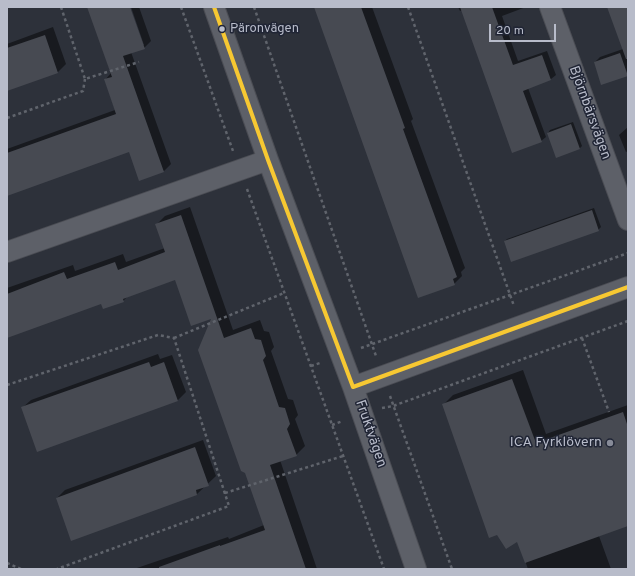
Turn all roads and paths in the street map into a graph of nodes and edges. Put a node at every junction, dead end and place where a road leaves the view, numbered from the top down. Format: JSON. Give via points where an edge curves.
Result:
{"nodes":[{"id":1,"x":61,"y":7,"type":"edge"},
{"id":2,"x":181,"y":7,"type":"edge"},
{"id":3,"x":214,"y":7,"type":"edge"},
{"id":4,"x":254,"y":7,"type":"edge"},
{"id":5,"x":408,"y":7,"type":"edge"},
{"id":6,"x":550,"y":7,"type":"edge"},
{"id":7,"x":139,"y":62,"type":"dead end"},
{"id":8,"x":85,"y":79,"type":"junction"},
{"id":9,"x":7,"y":118,"type":"edge"},
{"id":10,"x":268,"y":160,"type":"junction"},
{"id":11,"x":240,"y":170,"type":"junction"},
{"id":12,"x":628,"y":220,"type":"edge"},
{"id":13,"x":7,"y":252,"type":"edge"},
{"id":14,"x":628,"y":253,"type":"edge"},
{"id":15,"x":628,"y":287,"type":"edge"},
{"id":16,"x":284,"y":294,"type":"junction"},
{"id":17,"x":510,"y":295,"type":"junction"},
{"id":18,"x":628,"y":321,"type":"edge"},
{"id":19,"x":521,"y":326,"type":"junction"},
{"id":20,"x":174,"y":338,"type":"junction"},
{"id":21,"x":582,"y":338,"type":"junction"},
{"id":22,"x":372,"y":344,"type":"junction"},
{"id":23,"x":341,"y":355,"type":"junction"},
{"id":24,"x":310,"y":366,"type":"junction"},
{"id":25,"x":383,"y":377,"type":"junction"},
{"id":26,"x":7,"y":386,"type":"edge"},
{"id":27,"x":353,"y":387,"type":"junction"},
{"id":28,"x":393,"y":406,"type":"junction"},
{"id":29,"x":609,"y":412,"type":"dead end"},
{"id":30,"x":363,"y":413,"type":"junction"},
{"id":31,"x":332,"y":425,"type":"junction"},
{"id":32,"x":343,"y":456,"type":"junction"},
{"id":33,"x":225,"y":493,"type":"junction"},
{"id":34,"x":7,"y":564,"type":"edge"},
{"id":35,"x":21,"y":569,"type":"edge"},
{"id":36,"x":58,"y":569,"type":"edge"},
{"id":37,"x":384,"y":569,"type":"edge"},
{"id":38,"x":416,"y":569,"type":"edge"},
{"id":39,"x":452,"y":569,"type":"edge"}],
"edges":[{"from":1,"to":8,"type":"path"},
{"from":2,"to":11,"type":"path"},
{"from":3,"to":10,"type":"street","name":"Fruktvägen"},
{"from":4,"to":22,"type":"path"},
{"from":5,"to":17,"type":"path"},
{"from":6,"to":12,"type":"street","name":"Björnbärsvägen"},
{"from":7,"to":8,"type":"path"},
{"from":8,"to":9,"type":"path","via":[[83,91]]},
{"from":10,"to":11,"type":"street"},
{"from":10,"to":23,"type":"street","name":"Fruktvägen"},
{"from":11,"to":13,"type":"street"},
{"from":11,"to":16,"type":"path"},
{"from":14,"to":17,"type":"path"},
{"from":15,"to":19,"type":"street"},
{"from":16,"to":20,"type":"path"},
{"from":16,"to":24,"type":"path"},
{"from":17,"to":19,"type":"path"},
{"from":17,"to":22,"type":"path"},
{"from":18,"to":21,"type":"path"},
{"from":19,"to":25,"type":"street"},
{"from":20,"to":26,"type":"path","via":[[158,335]]},
{"from":20,"to":33,"type":"path"},
{"from":21,"to":28,"type":"path"},
{"from":21,"to":29,"type":"path"},
{"from":22,"to":23,"type":"path"},
{"from":22,"to":25,"type":"path"},
{"from":23,"to":24,"type":"path"},
{"from":23,"to":27,"type":"street","name":"Fruktvägen"},
{"from":24,"to":31,"type":"path"},
{"from":25,"to":27,"type":"street"},
{"from":25,"to":28,"type":"path"},
{"from":27,"to":30,"type":"street","name":"Fruktvägen"},
{"from":28,"to":30,"type":"path"},
{"from":28,"to":39,"type":"path"},
{"from":30,"to":31,"type":"path"},
{"from":30,"to":38,"type":"street","name":"Fruktvägen"},
{"from":31,"to":32,"type":"path"},
{"from":32,"to":33,"type":"path"},
{"from":32,"to":37,"type":"path"},
{"from":33,"to":36,"type":"path","via":[[229,506]]},
{"from":34,"to":35,"type":"path"}]}
